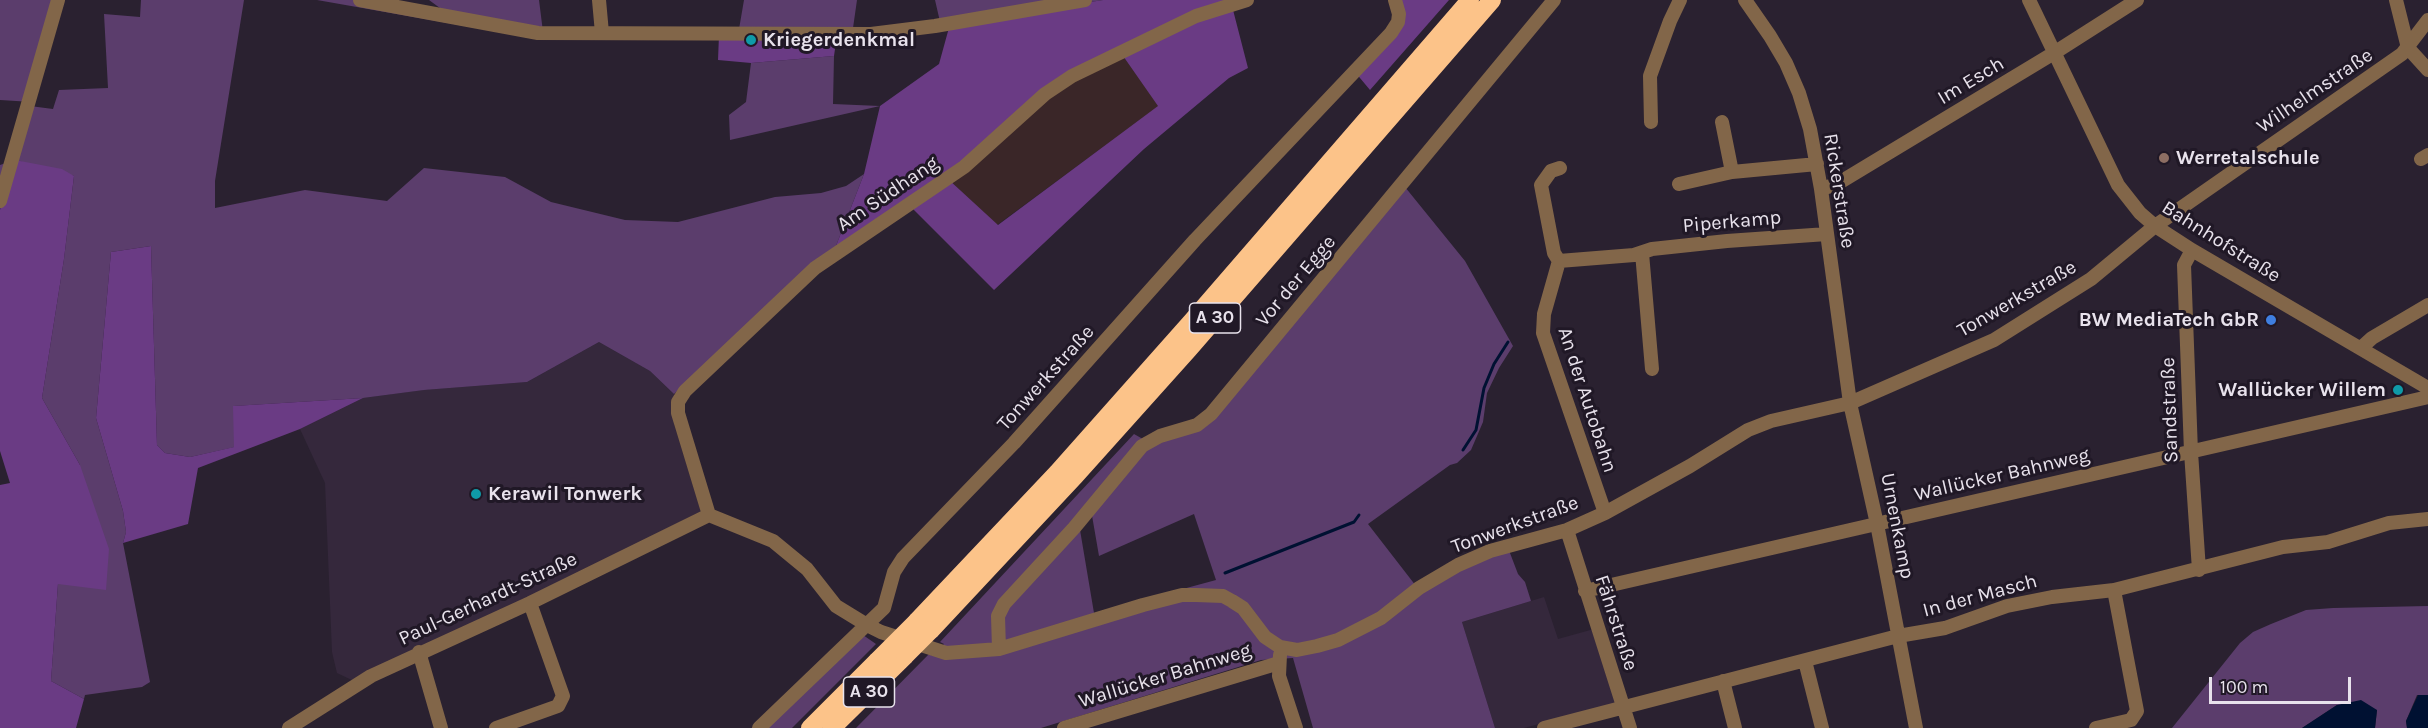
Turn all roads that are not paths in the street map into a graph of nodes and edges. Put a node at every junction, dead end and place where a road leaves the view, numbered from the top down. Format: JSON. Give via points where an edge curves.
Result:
{"nodes":[{"id":1,"x":58,"y":0,"type":"edge"},
{"id":2,"x":360,"y":0,"type":"edge"},
{"id":3,"x":599,"y":0,"type":"edge"},
{"id":4,"x":1085,"y":0,"type":"edge"},
{"id":5,"x":1247,"y":0,"type":"edge"},
{"id":6,"x":1395,"y":0,"type":"edge"},
{"id":7,"x":1470,"y":0,"type":"edge"},
{"id":8,"x":1492,"y":0,"type":"edge"},
{"id":9,"x":1554,"y":0,"type":"edge"},
{"id":10,"x":1680,"y":0,"type":"edge"},
{"id":11,"x":1745,"y":0,"type":"edge"},
{"id":12,"x":2029,"y":0,"type":"edge"},
{"id":13,"x":2137,"y":0,"type":"edge"},
{"id":14,"x":2396,"y":0,"type":"edge"},
{"id":15,"x":2428,"y":20,"type":"edge"},
{"id":16,"x":602,"y":33,"type":"junction"},
{"id":17,"x":2408,"y":48,"type":"junction"},
{"id":18,"x":2054,"y":53,"type":"junction"},
{"id":19,"x":2428,"y":70,"type":"edge"},
{"id":20,"x":1651,"y":122,"type":"dead end"},
{"id":21,"x":1722,"y":122,"type":"dead end"},
{"id":22,"x":1817,"y":164,"type":"junction"},
{"id":23,"x":1560,"y":168,"type":"dead end"},
{"id":24,"x":1732,"y":172,"type":"junction"},
{"id":25,"x":1679,"y":184,"type":"dead end"},
{"id":26,"x":1821,"y":189,"type":"junction"},
{"id":27,"x":0,"y":201,"type":"edge"},
{"id":28,"x":2155,"y":226,"type":"junction"},
{"id":29,"x":1827,"y":234,"type":"junction"},
{"id":30,"x":2192,"y":250,"type":"junction"},
{"id":31,"x":1642,"y":253,"type":"junction"},
{"id":32,"x":1558,"y":261,"type":"junction"},
{"id":33,"x":2428,"y":305,"type":"edge"},
{"id":34,"x":2361,"y":348,"type":"junction"},
{"id":35,"x":1652,"y":369,"type":"dead end"},
{"id":36,"x":2428,"y":388,"type":"edge"},
{"id":37,"x":2428,"y":397,"type":"edge"},
{"id":38,"x":1850,"y":403,"type":"junction"},
{"id":39,"x":2191,"y":452,"type":"junction"},
{"id":40,"x":1605,"y":513,"type":"junction"},
{"id":41,"x":709,"y":515,"type":"junction"},
{"id":42,"x":2428,"y":519,"type":"edge"},
{"id":43,"x":1877,"y":525,"type":"junction"},
{"id":44,"x":1567,"y":530,"type":"junction"},
{"id":45,"x":2199,"y":570,"type":"junction"},
{"id":46,"x":2114,"y":590,"type":"junction"},
{"id":47,"x":1585,"y":591,"type":"junction"},
{"id":48,"x":530,"y":603,"type":"junction"},
{"id":49,"x":867,"y":625,"type":"junction"},
{"id":50,"x":924,"y":625,"type":"junction"},
{"id":51,"x":1898,"y":636,"type":"junction"},
{"id":52,"x":1280,"y":647,"type":"junction"},
{"id":53,"x":999,"y":649,"type":"junction"},
{"id":54,"x":419,"y":652,"type":"junction"},
{"id":55,"x":1805,"y":662,"type":"junction"},
{"id":56,"x":1279,"y":663,"type":"junction"},
{"id":57,"x":1723,"y":681,"type":"junction"},
{"id":58,"x":1623,"y":707,"type":"junction"},
{"id":59,"x":289,"y":728,"type":"edge"},
{"id":60,"x":441,"y":728,"type":"edge"},
{"id":61,"x":496,"y":728,"type":"edge"},
{"id":62,"x":759,"y":728,"type":"edge"},
{"id":63,"x":810,"y":728,"type":"edge"},
{"id":64,"x":832,"y":728,"type":"edge"},
{"id":65,"x":1064,"y":728,"type":"edge"},
{"id":66,"x":1296,"y":728,"type":"edge"},
{"id":67,"x":1544,"y":728,"type":"edge"},
{"id":68,"x":1630,"y":728,"type":"edge"},
{"id":69,"x":1735,"y":728,"type":"edge"},
{"id":70,"x":1822,"y":728,"type":"edge"},
{"id":71,"x":1916,"y":728,"type":"edge"},
{"id":72,"x":2096,"y":728,"type":"edge"}],
"edges":[{"from":1,"to":27,"type":"street"},
{"from":2,"to":16,"type":"street","via":[[538,33]]},
{"from":3,"to":16,"type":"street"},
{"from":4,"to":16,"type":"street","via":[[871,34]]},
{"from":5,"to":41,"type":"street","name":"Am Südhang","via":[[1196,16],[1072,76],[1045,94],[964,167],[815,268],[685,391],[678,402],[678,413]]},
{"from":6,"to":49,"type":"street","name":"Tonwerkstraße","via":[[1399,14],[1391,33],[903,558],[894,572],[884,608]]},
{"from":7,"to":50,"type":"highway","number":"A 30"},
{"from":8,"to":50,"type":"highway","number":"A 30","via":[[1075,476]]},
{"from":9,"to":53,"type":"street","name":"Vor der Egge","via":[[1211,414],[1197,425],[1142,446],[1004,604],[998,616]]},
{"from":10,"to":20,"type":"street","via":[[1650,76]]},
{"from":11,"to":22,"type":"street","name":"Rickerstraße","via":[[1795,83],[1806,111]]},
{"from":12,"to":18,"type":"street","name":"Bahnhofstraße"},
{"from":13,"to":18,"type":"street","name":"Im Esch"},
{"from":14,"to":17,"type":"street"},
{"from":15,"to":17,"type":"street","name":"Wilhelmstraße"},
{"from":17,"to":19,"type":"street"},
{"from":17,"to":28,"type":"street","name":"Wilhelmstraße"},
{"from":18,"to":26,"type":"street","name":"Im Esch","via":[[1837,184]]},
{"from":18,"to":28,"type":"street","name":"Bahnhofstraße","via":[[2118,185]]},
{"from":21,"to":24,"type":"street"},
{"from":22,"to":24,"type":"street"},
{"from":22,"to":26,"type":"street","name":"Rickerstraße"},
{"from":23,"to":32,"type":"street","via":[[1551,171],[1541,185]]},
{"from":24,"to":25,"type":"street"},
{"from":26,"to":29,"type":"street","name":"Rickerstraße"},
{"from":28,"to":30,"type":"street","name":"Bahnhofstraße"},
{"from":28,"to":38,"type":"street","name":"Tonwerkstraße","via":[[2091,279],[1994,340]]},
{"from":29,"to":31,"type":"street","name":"Piperkamp","via":[[1727,241]]},
{"from":29,"to":38,"type":"street","name":"Rickerstraße"},
{"from":30,"to":34,"type":"street","name":"Bahnhofstraße"},
{"from":30,"to":39,"type":"street","name":"Sandstraße","via":[[2184,265]]},
{"from":31,"to":32,"type":"street","name":"Piperkamp"},
{"from":31,"to":35,"type":"street"},
{"from":32,"to":40,"type":"street","name":"An der Autobahn","via":[[1543,333]]},
{"from":33,"to":34,"type":"street"},
{"from":34,"to":36,"type":"street","name":"Bahnhofstraße"},
{"from":37,"to":39,"type":"street","name":"Wallücker Bahnweg"},
{"from":38,"to":40,"type":"street","name":"Tonwerkstraße","via":[[1748,430]]},
{"from":38,"to":43,"type":"street","name":"Urnenkamp"},
{"from":39,"to":43,"type":"street","name":"Wallücker Bahnweg"},
{"from":39,"to":45,"type":"street","name":"Sandstraße"},
{"from":40,"to":44,"type":"street","name":"Tonwerkstraße"},
{"from":41,"to":48,"type":"street","name":"Paul-Gerhardt-Straße"},
{"from":41,"to":49,"type":"street","via":[[772,541],[807,569],[836,606]]},
{"from":42,"to":45,"type":"street","name":"In der Masch","via":[[2389,523],[2328,542],[2283,547]]},
{"from":43,"to":47,"type":"street","name":"Wallücker Bahnweg"},
{"from":43,"to":51,"type":"street","name":"Urnenkamp"},
{"from":44,"to":47,"type":"street","name":"Fährstraße"},
{"from":44,"to":52,"type":"street","name":"Tonwerkstraße","via":[[1490,551],[1458,565],[1419,588],[1381,618],[1338,640],[1297,650]]},
{"from":45,"to":46,"type":"street","name":"In der Masch"},
{"from":46,"to":51,"type":"street","name":"In der Masch","via":[[2007,606],[1945,628]]},
{"from":46,"to":72,"type":"street","via":[[2137,711],[2131,720]]},
{"from":47,"to":58,"type":"street","name":"Fährstraße"},
{"from":48,"to":54,"type":"street","name":"Paul-Gerhardt-Straße"},
{"from":48,"to":61,"type":"street","via":[[563,696],[558,706]]},
{"from":49,"to":53,"type":"street","via":[[946,652]]},
{"from":49,"to":62,"type":"street"},
{"from":50,"to":63,"type":"highway","number":"A 30","bridge":true,"via":[[877,662]]},
{"from":50,"to":64,"type":"highway","number":"A 30","bridge":true,"via":[[905,656]]},
{"from":51,"to":55,"type":"street","name":"In der Masch"},
{"from":51,"to":71,"type":"street","name":"Urnenkamp"},
{"from":52,"to":53,"type":"street","via":[[1265,637],[1243,608],[1223,596],[1182,595]]},
{"from":52,"to":56,"type":"street"},
{"from":54,"to":59,"type":"street","name":"Paul-Gerhardt-Straße","via":[[371,676]]},
{"from":54,"to":60,"type":"street"},
{"from":55,"to":57,"type":"street","name":"In der Masch"},
{"from":55,"to":70,"type":"street"},
{"from":56,"to":65,"type":"street","name":"Wallücker Bahnweg"},
{"from":56,"to":66,"type":"street","via":[[1278,676]]},
{"from":57,"to":58,"type":"street","name":"In der Masch"},
{"from":57,"to":69,"type":"street"},
{"from":58,"to":67,"type":"street","name":"In der Masch"},
{"from":58,"to":68,"type":"street","name":"Fährstraße"}]}
